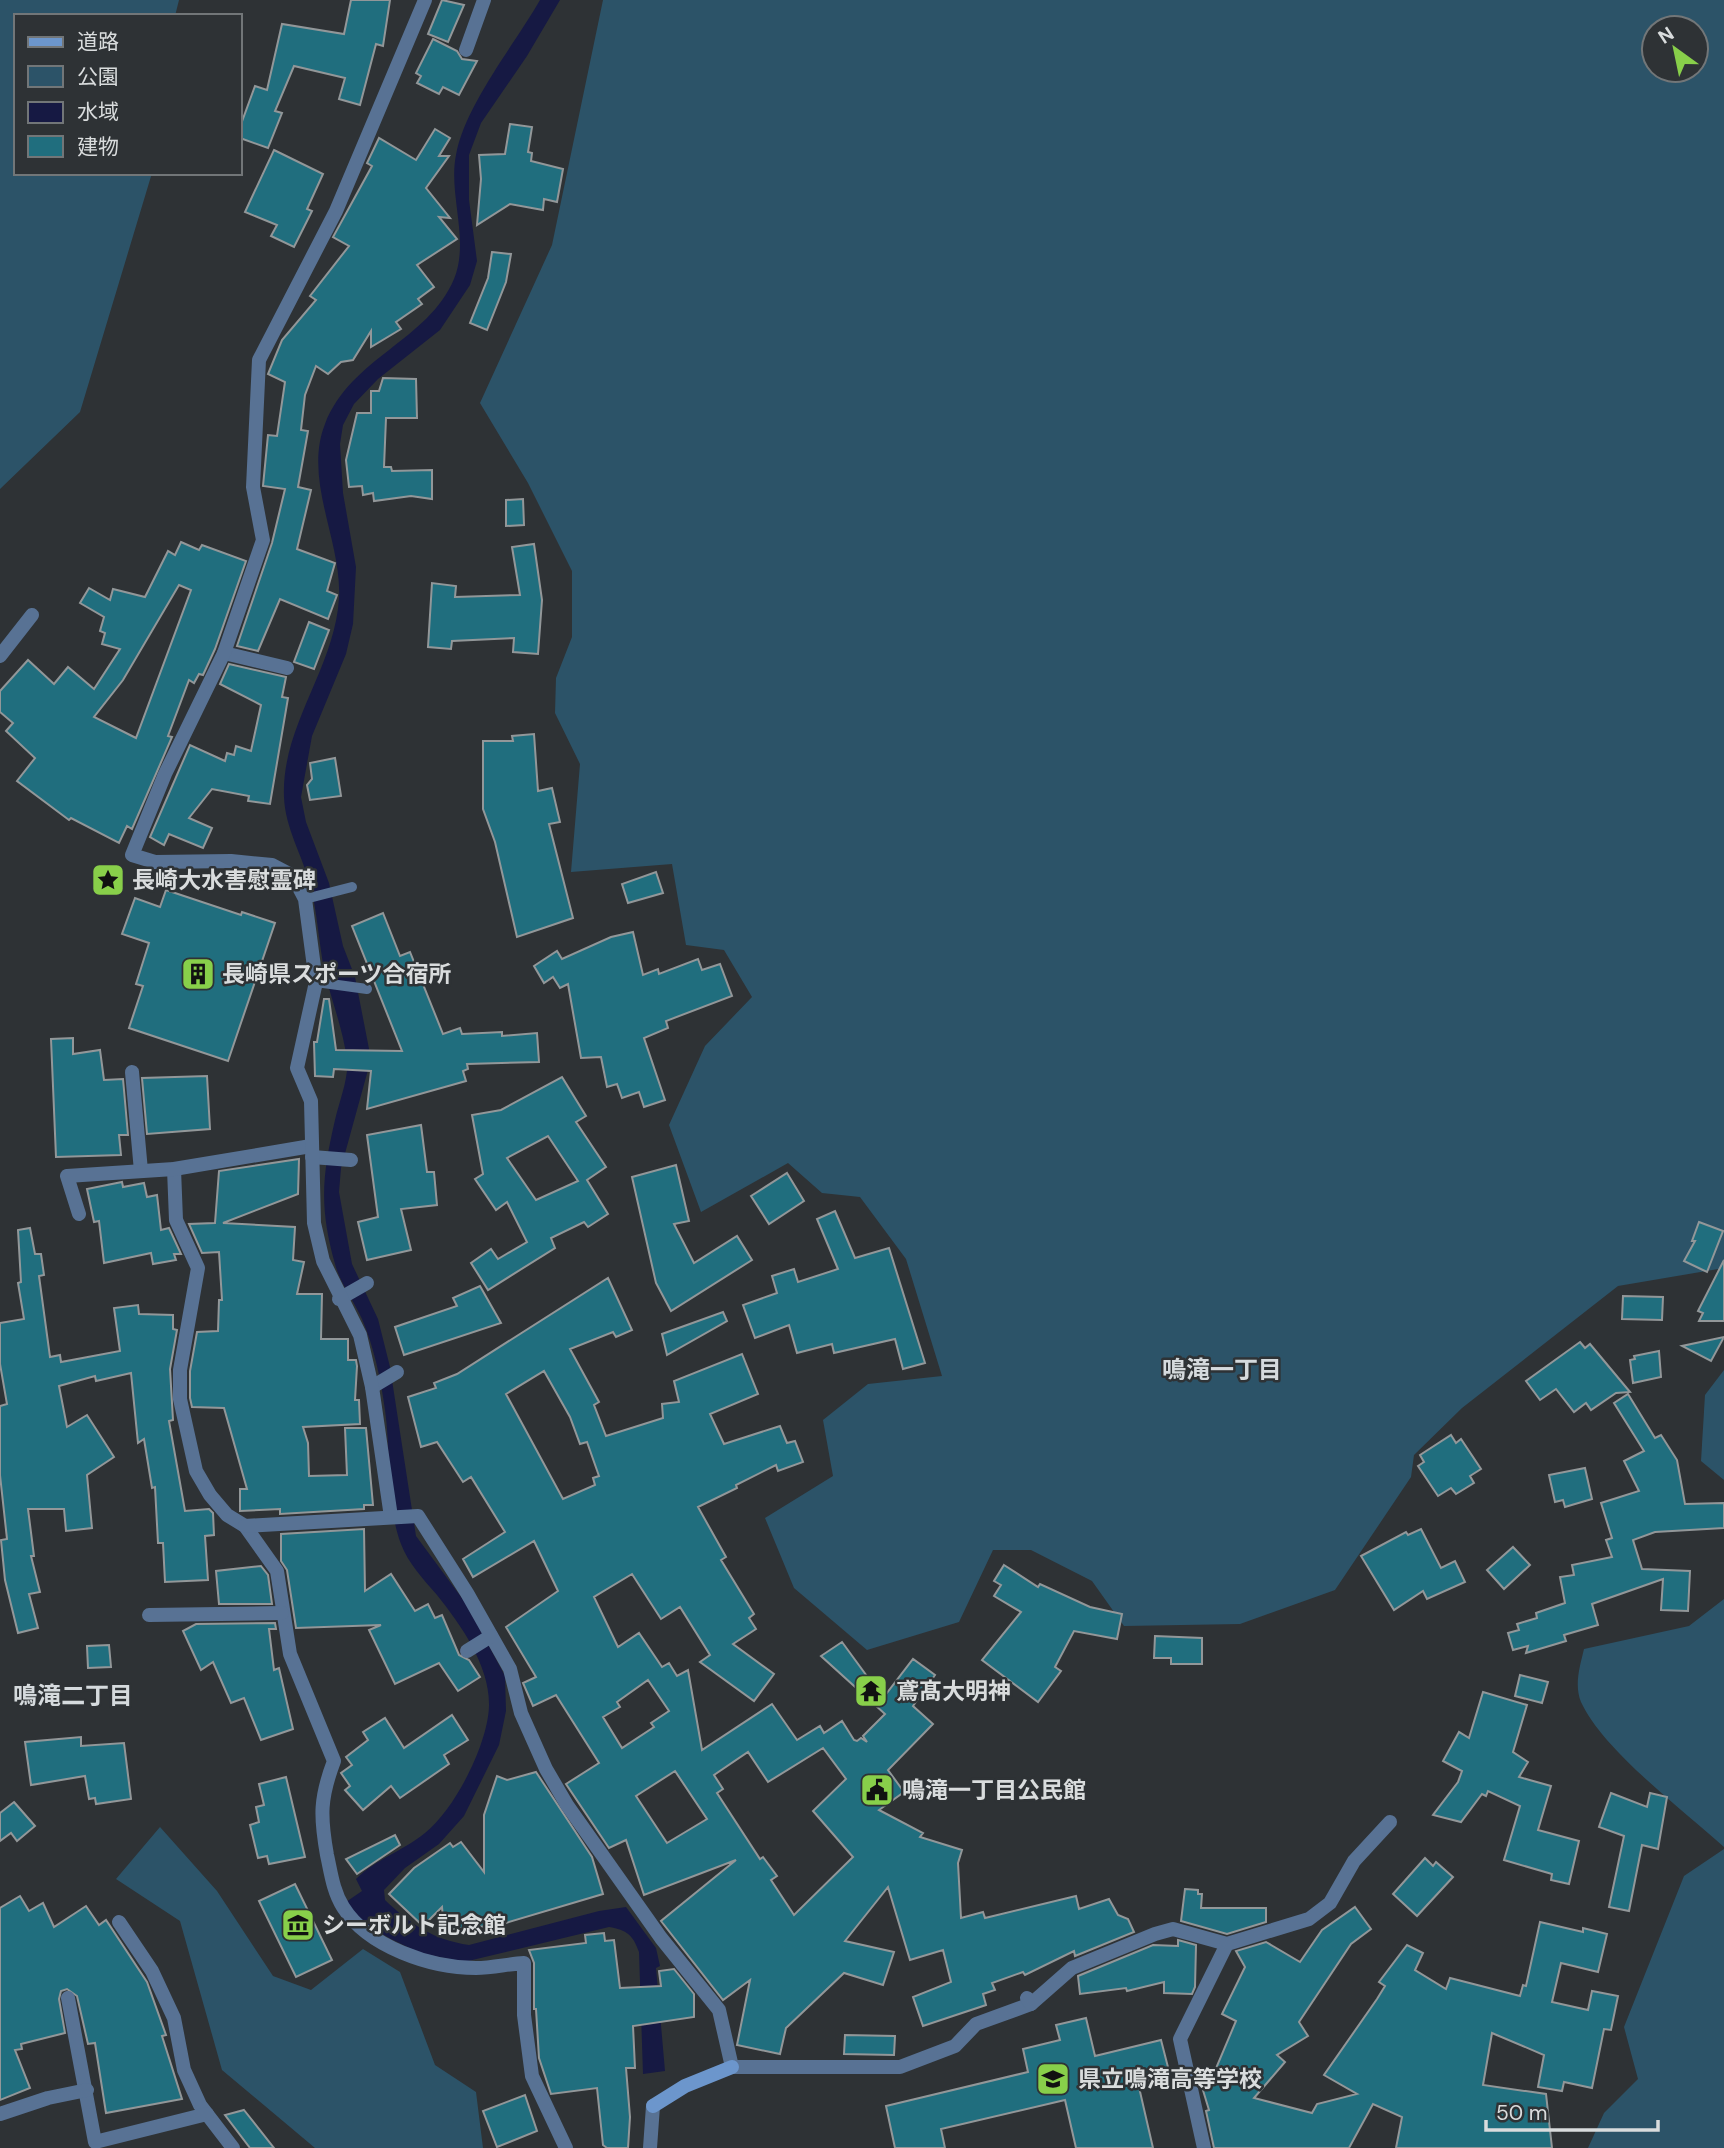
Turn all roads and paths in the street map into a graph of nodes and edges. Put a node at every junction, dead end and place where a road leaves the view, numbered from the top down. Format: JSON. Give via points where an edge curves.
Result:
{"nodes":[{"id":1,"x":425,"y":0,"type":"edge"},
{"id":2,"x":484,"y":0,"type":"edge"},
{"id":3,"x":466,"y":50,"type":"dead end"},
{"id":4,"x":32,"y":615,"type":"dead end"},
{"id":5,"x":224,"y":653,"type":"junction"},
{"id":6,"x":0,"y":656,"type":"edge"},
{"id":7,"x":287,"y":668,"type":"dead end"},
{"id":8,"x":352,"y":887,"type":"dead end"},
{"id":9,"x":306,"y":899,"type":"junction"},
{"id":10,"x":316,"y":982,"type":"junction"},
{"id":11,"x":367,"y":989,"type":"dead end"},
{"id":12,"x":132,"y":1072,"type":"dead end"},
{"id":13,"x":311,"y":1152,"type":"junction"},
{"id":14,"x":351,"y":1160,"type":"dead end"},
{"id":15,"x":174,"y":1169,"type":"junction"},
{"id":16,"x":141,"y":1171,"type":"junction"},
{"id":17,"x":79,"y":1214,"type":"dead end"},
{"id":18,"x":368,"y":1283,"type":"dead end"},
{"id":19,"x":340,"y":1299,"type":"junction"},
{"id":20,"x":397,"y":1372,"type":"dead end"},
{"id":21,"x":372,"y":1387,"type":"junction"},
{"id":22,"x":391,"y":1517,"type":"junction"},
{"id":23,"x":245,"y":1525,"type":"junction"},
{"id":24,"x":282,"y":1613,"type":"junction"},
{"id":25,"x":149,"y":1615,"type":"dead end"},
{"id":26,"x":491,"y":1636,"type":"junction"},
{"id":27,"x":467,"y":1651,"type":"dead end"},
{"id":28,"x":1390,"y":1822,"type":"dead end"},
{"id":29,"x":119,"y":1922,"type":"dead end"},
{"id":30,"x":1227,"y":1944,"type":"junction"},
{"id":31,"x":68,"y":1998,"type":"dead end"},
{"id":32,"x":732,"y":2067,"type":"junction"},
{"id":33,"x":87,"y":2090,"type":"junction"},
{"id":34,"x":0,"y":2114,"type":"edge"},
{"id":35,"x":207,"y":2114,"type":"junction"},
{"id":36,"x":233,"y":2148,"type":"edge"},
{"id":37,"x":566,"y":2148,"type":"edge"},
{"id":38,"x":650,"y":2148,"type":"edge"},
{"id":39,"x":1204,"y":2148,"type":"edge"}],
"edges":[{"from":1,"to":5,"type":"street","via":[[336,211],[259,360],[253,487],[263,540]]},
{"from":2,"to":3,"type":"street"},
{"from":4,"to":6,"type":"street"},
{"from":5,"to":7,"type":"street"},
{"from":5,"to":9,"type":"street","via":[[165,774],[132,855],[155,862],[231,860],[272,865],[293,876]]},
{"from":8,"to":9,"type":"lane"},
{"from":9,"to":10,"type":"street"},
{"from":10,"to":11,"type":"lane"},
{"from":10,"to":13,"type":"street","via":[[297,1069],[311,1101]]},
{"from":12,"to":16,"type":"street"},
{"from":13,"to":14,"type":"street","via":[[328,1159]]},
{"from":13,"to":15,"type":"street"},
{"from":13,"to":19,"type":"street","via":[[314,1223],[323,1261]]},
{"from":15,"to":16,"type":"street"},
{"from":15,"to":23,"type":"street","via":[[176,1220],[198,1268],[180,1370],[180,1399],[196,1471],[228,1515]]},
{"from":16,"to":17,"type":"street","via":[[67,1176]]},
{"from":18,"to":19,"type":"street"},
{"from":19,"to":21,"type":"street","via":[[360,1335]]},
{"from":20,"to":21,"type":"street"},
{"from":21,"to":22,"type":"street"},
{"from":22,"to":23,"type":"street"},
{"from":22,"to":26,"type":"street","via":[[418,1516]]},
{"from":23,"to":24,"type":"street","via":[[277,1571]]},
{"from":24,"to":25,"type":"street"},
{"from":24,"to":37,"type":"street","via":[[299,1680],[334,1760],[322,1793],[323,1831],[334,1888],[343,1906],[372,1935],[420,1959],[475,1968],[524,1963],[524,2015],[532,2076]]},
{"from":26,"to":27,"type":"street"},
{"from":26,"to":32,"type":"street","via":[[510,1670],[521,1713],[546,1769],[661,1938],[719,2010]]},
{"from":28,"to":30,"type":"street","via":[[1354,1861],[1330,1903],[1309,1919]]},
{"from":29,"to":35,"type":"street","via":[[152,1971],[174,2018],[184,2070]]},
{"from":30,"to":32,"type":"street","via":[[1173,1930],[1155,1934],[1072,1968],[1028,2000],[976,2024],[955,2046],[900,2067]]},
{"from":30,"to":39,"type":"street","via":[[1180,2039]]},
{"from":31,"to":33,"type":"street"},
{"from":32,"to":38,"type":"street","via":[[653,2106]]},
{"from":33,"to":34,"type":"street"},
{"from":33,"to":35,"type":"street","via":[[95,2142]]},
{"from":35,"to":36,"type":"street"}]}
